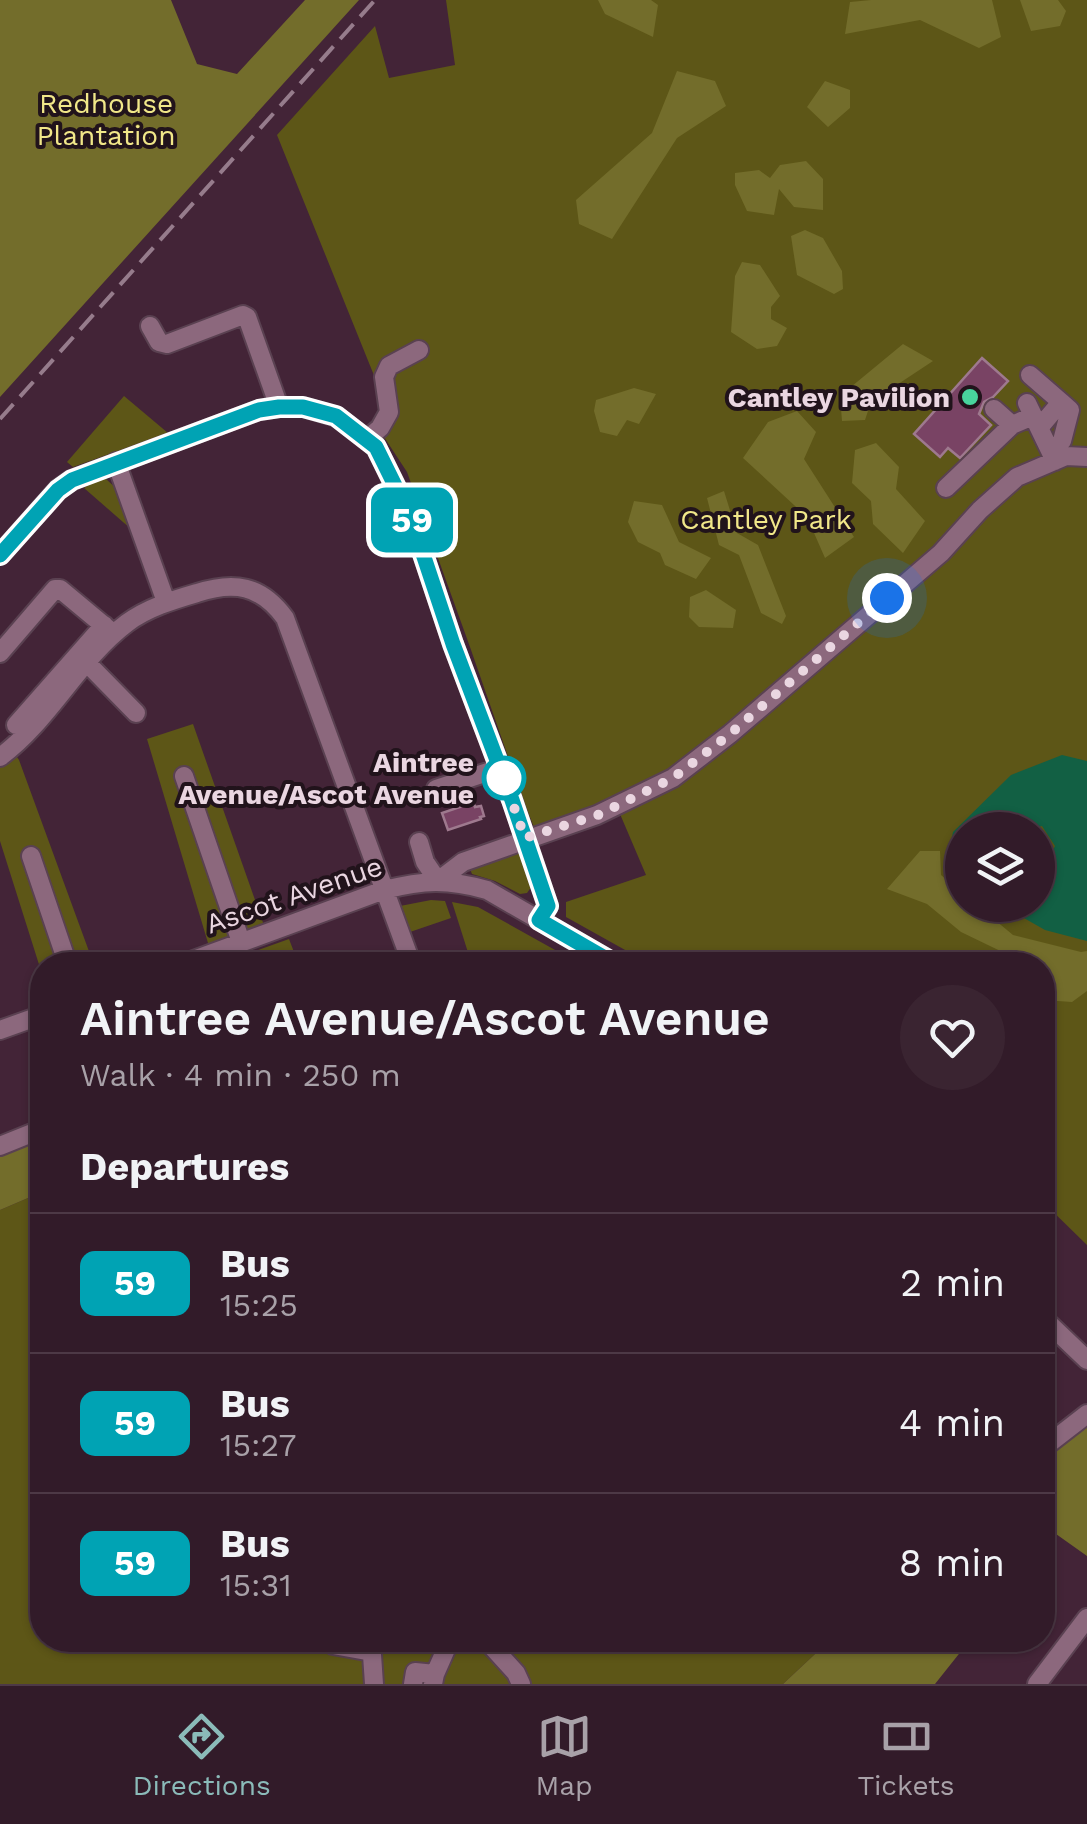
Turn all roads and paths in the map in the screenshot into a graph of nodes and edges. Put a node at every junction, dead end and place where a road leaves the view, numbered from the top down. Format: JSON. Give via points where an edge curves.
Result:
{"nodes":[{"id":1,"x":150,"y":326,"type":"dead end"},
{"id":2,"x":419,"y":350,"type":"dead end"},
{"id":3,"x":1030,"y":376,"type":"dead end"},
{"id":4,"x":1061,"y":402,"type":"junction"},
{"id":5,"x":279,"y":407,"type":"junction"},
{"id":6,"x":994,"y":408,"type":"dead end"},
{"id":7,"x":1033,"y":416,"type":"junction"},
{"id":8,"x":1012,"y":425,"type":"junction"},
{"id":9,"x":367,"y":439,"type":"junction"},
{"id":10,"x":1062,"y":441,"type":"dead end"},
{"id":11,"x":1087,"y":457,"type":"edge"},
{"id":12,"x":1055,"y":461,"type":"junction"},
{"id":13,"x":116,"y":462,"type":"junction"},
{"id":14,"x":946,"y":488,"type":"dead end"},
{"id":15,"x":0,"y":555,"type":"edge"},
{"id":16,"x":166,"y":602,"type":"junction"},
{"id":17,"x":109,"y":630,"type":"junction"},
{"id":18,"x":0,"y":652,"type":"edge"},
{"id":19,"x":88,"y":663,"type":"junction"},
{"id":20,"x":0,"y":710,"type":"edge"},
{"id":21,"x":136,"y":713,"type":"dead end"},
{"id":22,"x":22,"y":730,"type":"junction"},
{"id":23,"x":0,"y":757,"type":"edge"},
{"id":24,"x":500,"y":768,"type":"junction"},
{"id":25,"x":184,"y":776,"type":"dead end"},
{"id":26,"x":436,"y":789,"type":"dead end"},
{"id":27,"x":525,"y":838,"type":"junction"},
{"id":28,"x":419,"y":842,"type":"dead end"},
{"id":29,"x":31,"y":856,"type":"dead end"},
{"id":30,"x":438,"y":881,"type":"junction"},
{"id":31,"x":384,"y":890,"type":"junction"},
{"id":32,"x":539,"y":920,"type":"junction"},
{"id":33,"x":242,"y":942,"type":"junction"},
{"id":34,"x":64,"y":952,"type":"edge"},
{"id":35,"x":215,"y":952,"type":"edge"},
{"id":36,"x":407,"y":952,"type":"edge"},
{"id":37,"x":594,"y":952,"type":"edge"},
{"id":38,"x":30,"y":1019,"type":"edge"},
{"id":39,"x":0,"y":1030,"type":"edge"},
{"id":40,"x":30,"y":1134,"type":"edge"},
{"id":41,"x":0,"y":1146,"type":"edge"},
{"id":42,"x":1055,"y":1329,"type":"edge"},
{"id":43,"x":1087,"y":1360,"type":"edge"},
{"id":44,"x":1087,"y":1414,"type":"edge"},
{"id":45,"x":1055,"y":1439,"type":"edge"},
{"id":46,"x":1087,"y":1618,"type":"edge"},
{"id":47,"x":372,"y":1652,"type":"edge"},
{"id":48,"x":445,"y":1652,"type":"edge"},
{"id":49,"x":497,"y":1652,"type":"edge"},
{"id":50,"x":434,"y":1679,"type":"edge"},
{"id":51,"x":374,"y":1684,"type":"edge"},
{"id":52,"x":413,"y":1684,"type":"edge"},
{"id":53,"x":521,"y":1684,"type":"edge"},
{"id":54,"x":1037,"y":1684,"type":"edge"}],
"edges":[{"from":1,"to":5,"type":"street","via":[[167,344],[247,317]]},
{"from":2,"to":9,"type":"street","via":[[389,366],[389,412]]},
{"from":3,"to":4,"type":"street"},
{"from":4,"to":7,"type":"street"},
{"from":4,"to":10,"type":"street","via":[[1070,410]]},
{"from":5,"to":9,"type":"street","via":[[320,410]]},
{"from":5,"to":13,"type":"street"},
{"from":6,"to":8,"type":"street"},
{"from":7,"to":8,"type":"street"},
{"from":7,"to":12,"type":"street"},
{"from":8,"to":14,"type":"street"},
{"from":9,"to":24,"type":"street","via":[[384,458],[411,518]]},
{"from":11,"to":12,"type":"street"},
{"from":12,"to":27,"type":"street","via":[[1017,477],[941,553],[673,778],[598,815]]},
{"from":13,"to":15,"type":"street","via":[[58,490]]},
{"from":13,"to":16,"type":"street"},
{"from":16,"to":17,"type":"street"},
{"from":16,"to":31,"type":"street","via":[[221,585],[246,588],[278,608]]},
{"from":17,"to":18,"type":"street","via":[[55,589]]},
{"from":17,"to":19,"type":"street"},
{"from":17,"to":22,"type":"street"},
{"from":19,"to":21,"type":"street"},
{"from":19,"to":22,"type":"street"},
{"from":20,"to":22,"type":"street"},
{"from":22,"to":23,"type":"street"},
{"from":24,"to":26,"type":"street"},
{"from":24,"to":27,"type":"street"},
{"from":25,"to":33,"type":"street"},
{"from":27,"to":30,"type":"street","via":[[463,862]]},
{"from":27,"to":32,"type":"street","via":[[548,906]]},
{"from":28,"to":30,"type":"street"},
{"from":29,"to":34,"type":"street"},
{"from":30,"to":31,"type":"street","name":"Ascot Avenue"},
{"from":30,"to":32,"type":"street","name":"Ascot Avenue","via":[[487,890]]},
{"from":31,"to":33,"type":"street","name":"Ascot Avenue"},
{"from":31,"to":36,"type":"street"},
{"from":32,"to":37,"type":"street","name":"Ascot Avenue"},
{"from":33,"to":35,"type":"street","name":"Ascot Avenue"},
{"from":38,"to":39,"type":"street"},
{"from":40,"to":41,"type":"street"},
{"from":42,"to":43,"type":"street"},
{"from":44,"to":45,"type":"street"},
{"from":46,"to":54,"type":"street"},
{"from":47,"to":51,"type":"street"},
{"from":48,"to":50,"type":"street"},
{"from":49,"to":53,"type":"street"},
{"from":50,"to":52,"type":"street","via":[[415,1672]]}]}
